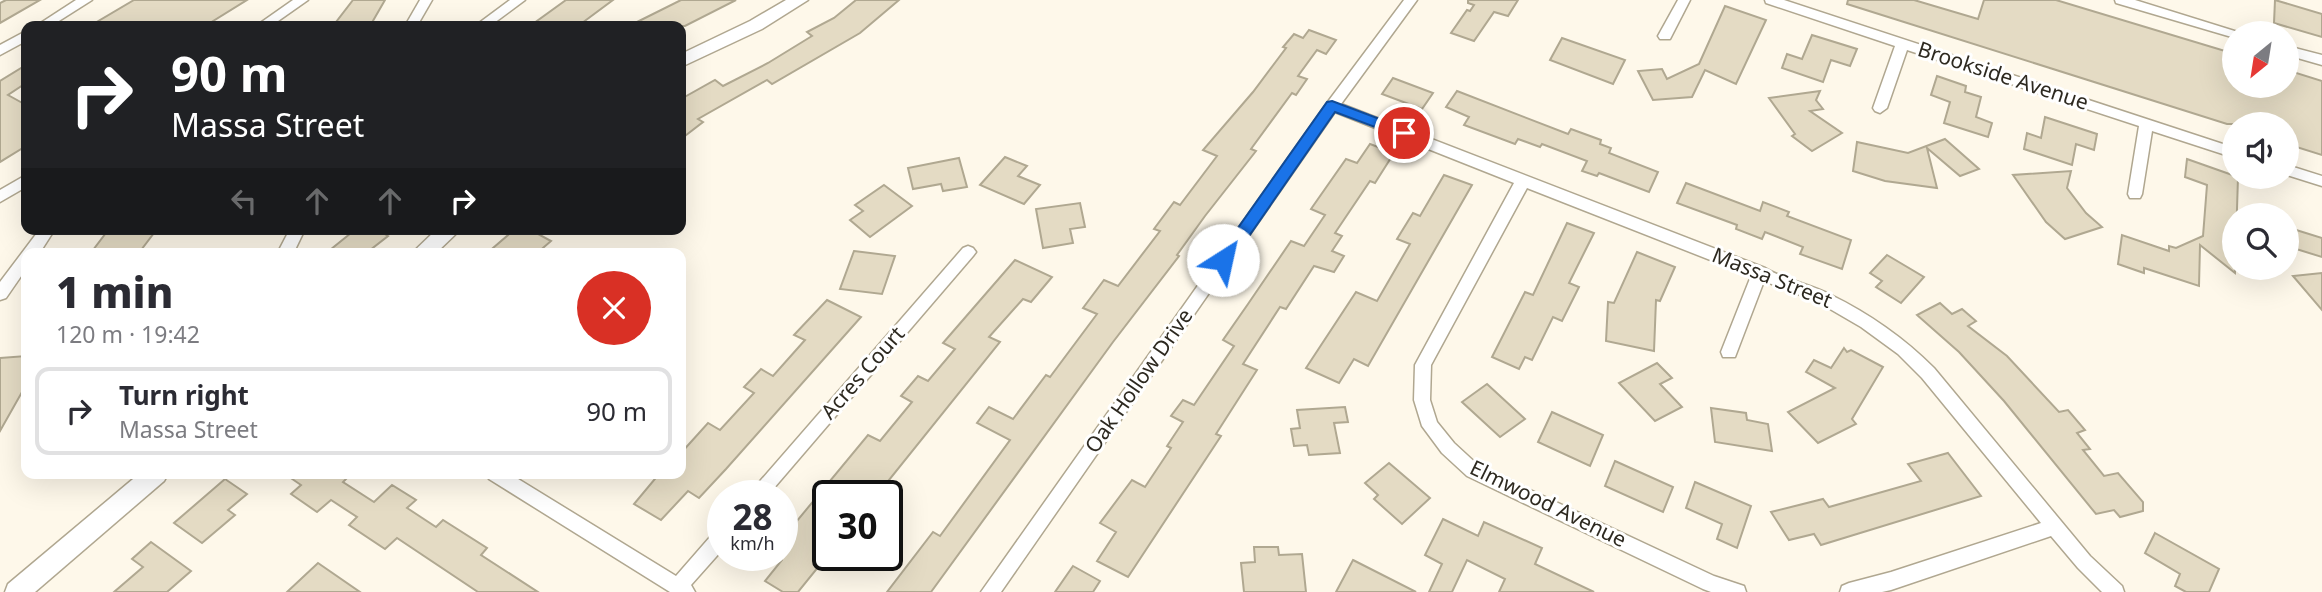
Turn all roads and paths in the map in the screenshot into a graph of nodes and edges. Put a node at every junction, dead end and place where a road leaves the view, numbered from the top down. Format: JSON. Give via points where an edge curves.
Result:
{"nodes":[{"id":1,"x":86,"y":0,"type":"edge"},
{"id":2,"x":302,"y":0,"type":"edge"},
{"id":3,"x":426,"y":0,"type":"edge"},
{"id":4,"x":519,"y":0,"type":"edge"},
{"id":5,"x":799,"y":0,"type":"edge"},
{"id":6,"x":1411,"y":0,"type":"edge"},
{"id":7,"x":1684,"y":0,"type":"edge"},
{"id":8,"x":1771,"y":0,"type":"edge"},
{"id":9,"x":2121,"y":0,"type":"edge"},
{"id":10,"x":50,"y":21,"type":"edge"},
{"id":11,"x":270,"y":21,"type":"edge"},
{"id":12,"x":414,"y":21,"type":"edge"},
{"id":13,"x":488,"y":21,"type":"edge"},
{"id":14,"x":2222,"y":30,"type":"edge"},
{"id":15,"x":1665,"y":36,"type":"dead end"},
{"id":16,"x":21,"y":38,"type":"edge"},
{"id":17,"x":1903,"y":43,"type":"junction"},
{"id":18,"x":0,"y":51,"type":"edge"},
{"id":19,"x":2300,"y":54,"type":"edge"},
{"id":20,"x":686,"y":59,"type":"edge"},
{"id":21,"x":2322,"y":61,"type":"edge"},
{"id":22,"x":1332,"y":106,"type":"junction"},
{"id":23,"x":1880,"y":108,"type":"dead end"},
{"id":24,"x":2146,"y":124,"type":"junction"},
{"id":25,"x":2222,"y":149,"type":"edge"},
{"id":26,"x":2299,"y":174,"type":"edge"},
{"id":27,"x":1524,"y":179,"type":"junction"},
{"id":28,"x":2322,"y":181,"type":"edge"},
{"id":29,"x":21,"y":183,"type":"edge"},
{"id":30,"x":2135,"y":194,"type":"dead end"},
{"id":31,"x":0,"y":197,"type":"edge"},
{"id":32,"x":444,"y":235,"type":"edge"},
{"id":33,"x":428,"y":248,"type":"edge"},
{"id":34,"x":968,"y":252,"type":"dead end"},
{"id":35,"x":21,"y":265,"type":"edge"},
{"id":36,"x":1760,"y":272,"type":"junction"},
{"id":37,"x":0,"y":295,"type":"edge"},
{"id":38,"x":1730,"y":352,"type":"dead end"},
{"id":39,"x":150,"y":479,"type":"edge"},
{"id":40,"x":503,"y":479,"type":"edge"},
{"id":41,"x":770,"y":480,"type":"edge"},
{"id":42,"x":2054,"y":527,"type":"junction"},
{"id":43,"x":707,"y":556,"type":"edge"},
{"id":44,"x":1895,"y":587,"type":"edge"},
{"id":45,"x":682,"y":589,"type":"edge"},
{"id":46,"x":17,"y":592,"type":"edge"},
{"id":47,"x":990,"y":592,"type":"edge"},
{"id":48,"x":1737,"y":592,"type":"edge"},
{"id":49,"x":1849,"y":592,"type":"edge"},
{"id":50,"x":2115,"y":592,"type":"edge"}],
"edges":[{"from":1,"to":10,"type":"street"},
{"from":2,"to":11,"type":"street"},
{"from":3,"to":12,"type":"street"},
{"from":4,"to":13,"type":"street"},
{"from":5,"to":20,"type":"street"},
{"from":6,"to":22,"type":"street","name":"Oak Hollow Drive"},
{"from":7,"to":15,"type":"street"},
{"from":8,"to":17,"type":"street","name":"Brookside Avenue"},
{"from":9,"to":14,"type":"street"},
{"from":16,"to":18,"type":"street"},
{"from":17,"to":23,"type":"street"},
{"from":17,"to":24,"type":"street","name":"Brookside Avenue"},
{"from":19,"to":21,"type":"street"},
{"from":22,"to":27,"type":"street","name":"Massa Street"},
{"from":22,"to":47,"type":"street","name":"Oak Hollow Drive"},
{"from":24,"to":25,"type":"street","name":"Brookside Avenue"},
{"from":24,"to":30,"type":"street"},
{"from":26,"to":28,"type":"street"},
{"from":27,"to":36,"type":"street","name":"Massa Street"},
{"from":27,"to":48,"type":"street","name":"Elmwood Avenue","via":[[1423,365],[1419,392],[1425,416],[1442,445],[1474,471]]},
{"from":29,"to":31,"type":"street"},
{"from":32,"to":33,"type":"street"},
{"from":34,"to":41,"type":"street","name":"Acres Court"},
{"from":35,"to":37,"type":"street"},
{"from":36,"to":38,"type":"street"},
{"from":36,"to":42,"type":"street","name":"Massa Street","via":[[1824,298],[1901,345]]},
{"from":39,"to":46,"type":"street"},
{"from":40,"to":45,"type":"street"},
{"from":42,"to":44,"type":"street"},
{"from":42,"to":50,"type":"street","name":"Massa Street"},
{"from":43,"to":45,"type":"street"},
{"from":44,"to":49,"type":"street"}]}
